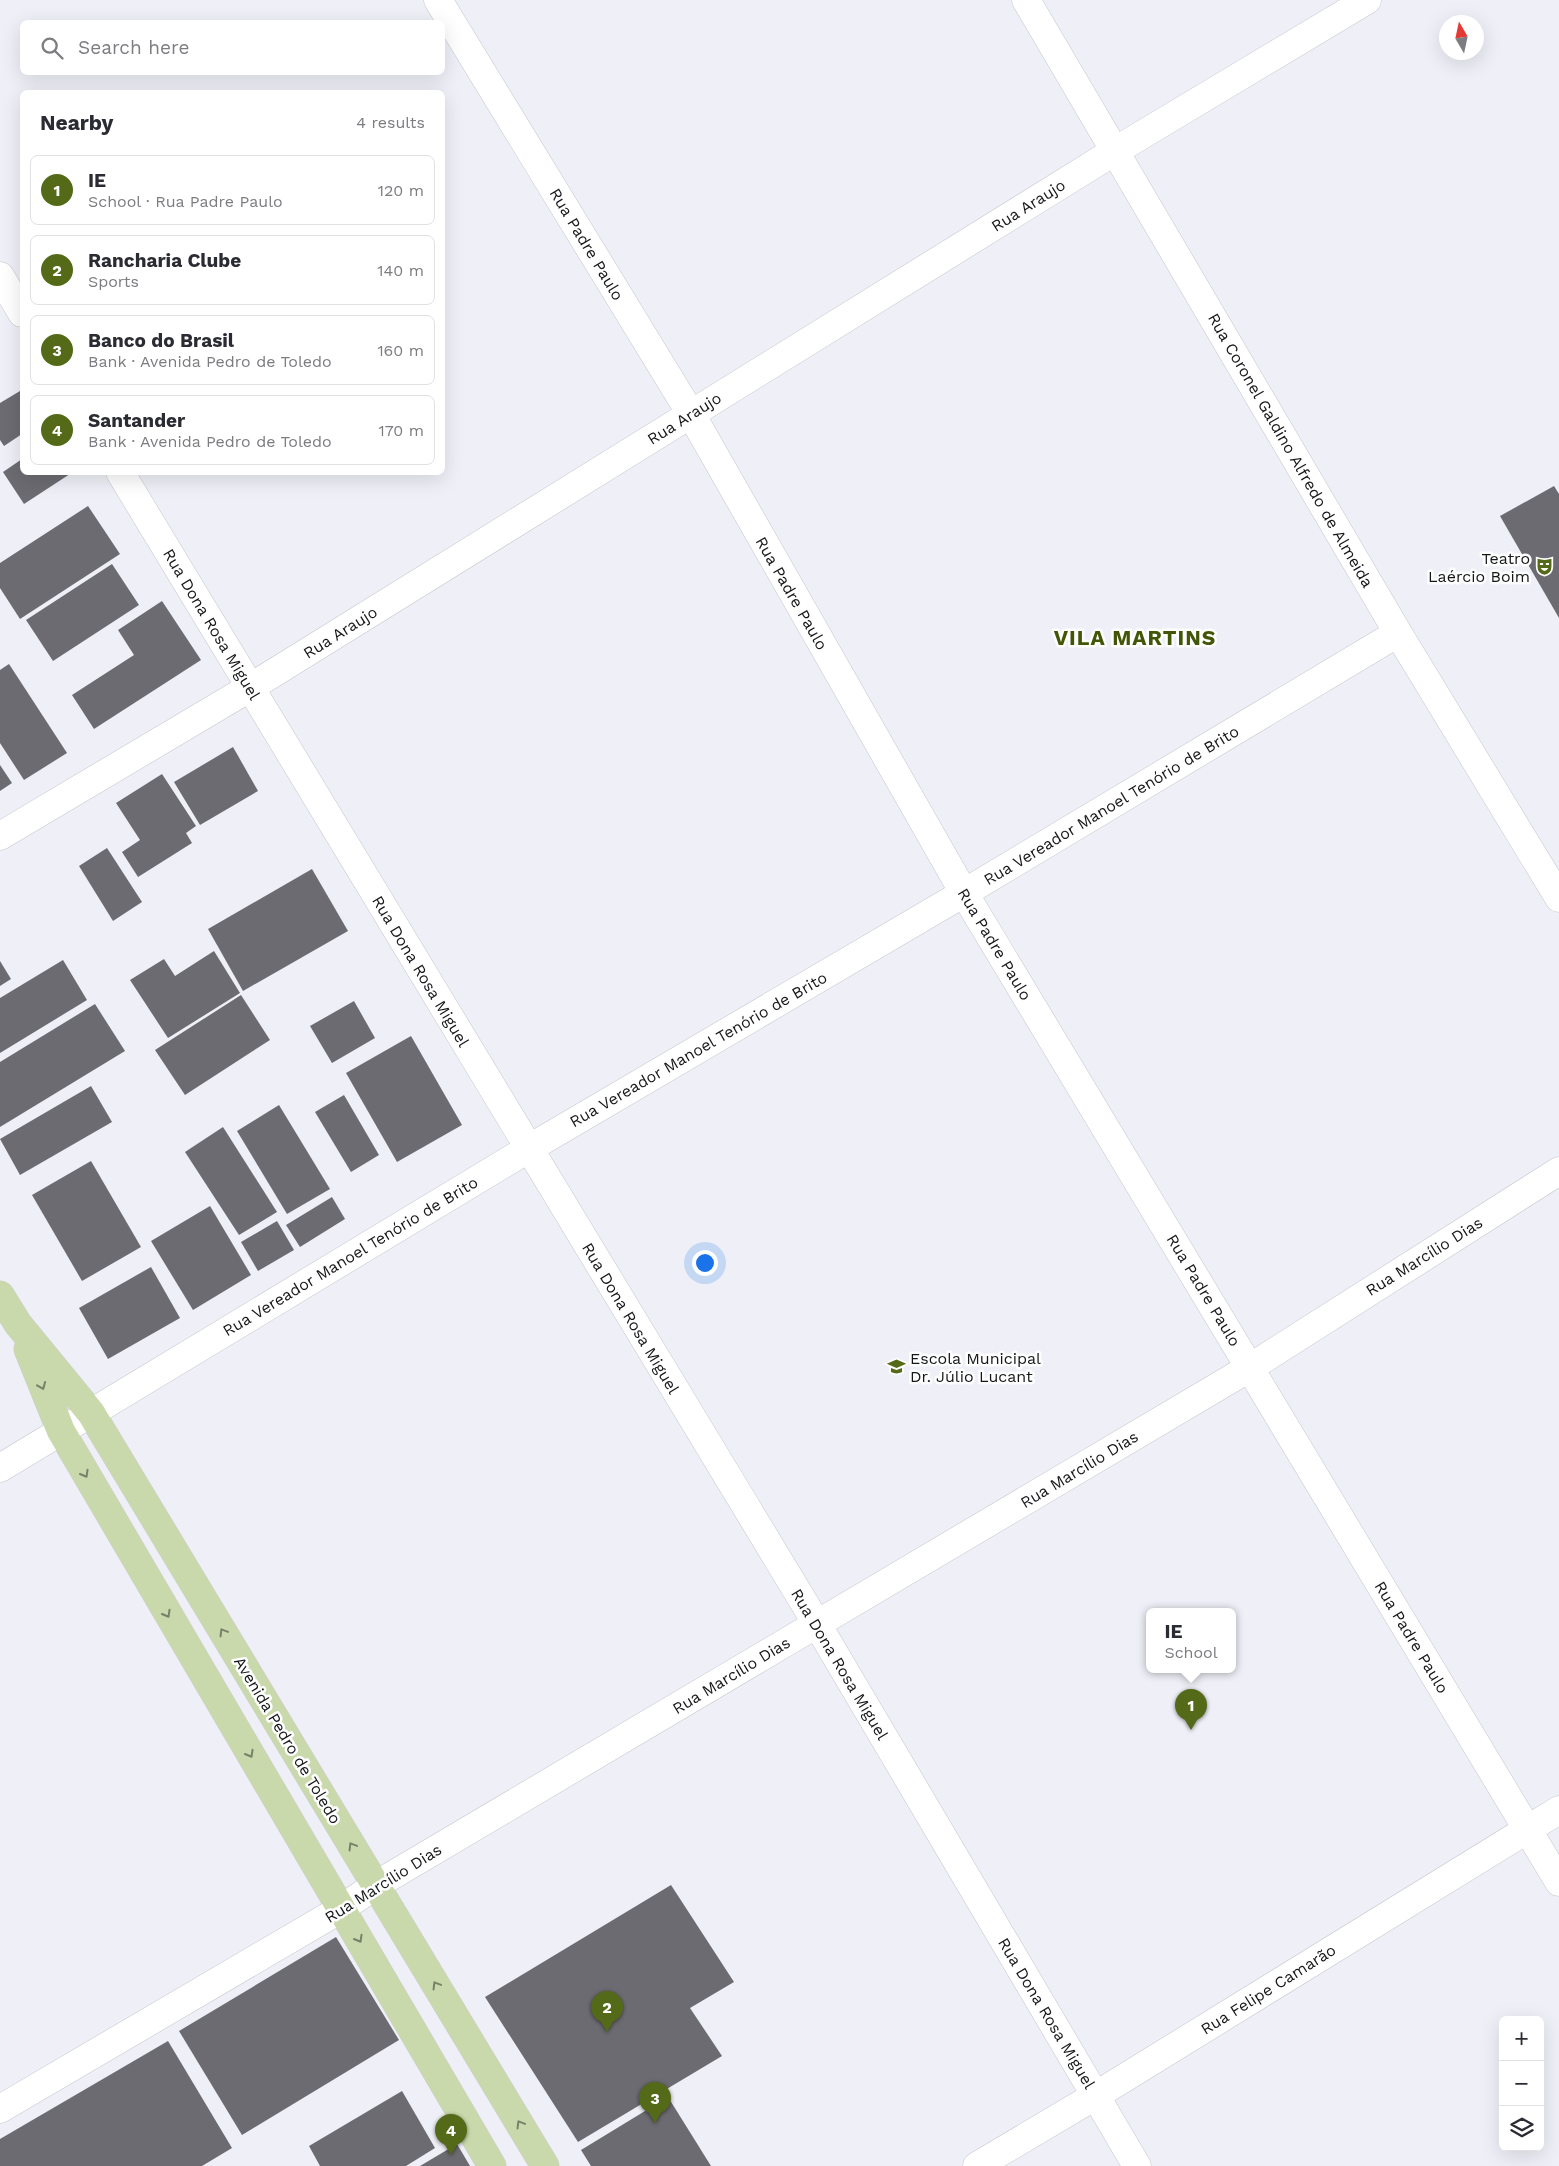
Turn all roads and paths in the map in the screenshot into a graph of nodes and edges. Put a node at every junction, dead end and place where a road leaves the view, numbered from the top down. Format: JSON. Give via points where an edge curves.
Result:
{"nodes":[{"id":1,"x":438,"y":0,"type":"edge"},
{"id":2,"x":1026,"y":0,"type":"edge"},
{"id":3,"x":1368,"y":0,"type":"edge"},
{"id":4,"x":1115,"y":151,"type":"junction"},
{"id":5,"x":0,"y":276,"type":"edge"},
{"id":6,"x":20,"y":310,"type":"edge"},
{"id":7,"x":690,"y":414,"type":"junction"},
{"id":8,"x":122,"y":475,"type":"edge"},
{"id":9,"x":1398,"y":633,"type":"junction"},
{"id":10,"x":251,"y":687,"type":"junction"},
{"id":11,"x":0,"y":836,"type":"edge"},
{"id":12,"x":964,"y":893,"type":"junction"},
{"id":13,"x":1559,"y":898,"type":"edge"},
{"id":14,"x":528,"y":1148,"type":"junction"},
{"id":15,"x":1559,"y":1170,"type":"edge"},
{"id":16,"x":0,"y":1295,"type":"edge"},
{"id":17,"x":18,"y":1324,"type":"junction"},
{"id":18,"x":1250,"y":1366,"type":"junction"},
{"id":19,"x":91,"y":1413,"type":"junction"},
{"id":20,"x":60,"y":1432,"type":"junction"},
{"id":21,"x":0,"y":1468,"type":"edge"},
{"id":22,"x":817,"y":1624,"type":"junction"},
{"id":23,"x":1559,"y":1810,"type":"edge"},
{"id":24,"x":1527,"y":1828,"type":"junction"},
{"id":25,"x":1559,"y":1882,"type":"edge"},
{"id":26,"x":376,"y":1885,"type":"junction"},
{"id":27,"x":341,"y":1909,"type":"junction"},
{"id":28,"x":1096,"y":2096,"type":"junction"},
{"id":29,"x":0,"y":2109,"type":"edge"},
{"id":30,"x":492,"y":2166,"type":"edge"},
{"id":31,"x":545,"y":2166,"type":"edge"},
{"id":32,"x":977,"y":2166,"type":"edge"},
{"id":33,"x":1137,"y":2166,"type":"edge"}],
"edges":[{"from":1,"to":7,"type":"street","name":"Rua Padre Paulo"},
{"from":2,"to":4,"type":"street","name":"Rua Coronel Galdino Alfredo de Almeida"},
{"from":3,"to":4,"type":"street","name":"Rua Araujo"},
{"from":4,"to":7,"type":"street","name":"Rua Araujo"},
{"from":4,"to":9,"type":"street","name":"Rua Coronel Galdino Alfredo de Almeida"},
{"from":5,"to":6,"type":"street"},
{"from":7,"to":10,"type":"street","name":"Rua Araujo"},
{"from":7,"to":12,"type":"street","name":"Rua Padre Paulo"},
{"from":8,"to":10,"type":"street","name":"Rua Dona Rosa Miguel"},
{"from":9,"to":12,"type":"street","name":"Rua Vereador Manoel Tenório de Brito"},
{"from":9,"to":13,"type":"street","name":"Rua Coronel Galdino Alfredo de Almeida"},
{"from":10,"to":11,"type":"street","name":"Rua Araujo"},
{"from":10,"to":14,"type":"street","name":"Rua Dona Rosa Miguel"},
{"from":12,"to":14,"type":"street","name":"Rua Vereador Manoel Tenório de Brito"},
{"from":12,"to":18,"type":"street","name":"Rua Padre Paulo"},
{"from":14,"to":19,"type":"street","name":"Rua Vereador Manoel Tenório de Brito"},
{"from":14,"to":22,"type":"street","name":"Rua Dona Rosa Miguel"},
{"from":15,"to":18,"type":"street","name":"Rua Marcílio Dias"},
{"from":16,"to":17,"type":"main road","name":"Avenida Pedro de Toledo"},
{"from":17,"to":19,"type":"main road","name":"Avenida Pedro de Toledo"},
{"from":17,"to":20,"type":"main road","name":"Avenida Pedro de Toledo","one_way":true},
{"from":18,"to":22,"type":"street","name":"Rua Marcílio Dias"},
{"from":18,"to":24,"type":"street","name":"Rua Padre Paulo"},
{"from":19,"to":20,"type":"street","name":"Rua Vereador Manoel Tenório de Brito"},
{"from":26,"to":19,"type":"main road","name":"Avenida Pedro de Toledo","one_way":true},
{"from":20,"to":21,"type":"street","name":"Rua Vereador Manoel Tenório de Brito"},
{"from":20,"to":27,"type":"main road","name":"Avenida Pedro de Toledo","one_way":true},
{"from":22,"to":26,"type":"street","name":"Rua Marcílio Dias"},
{"from":22,"to":28,"type":"street","name":"Rua Dona Rosa Miguel"},
{"from":23,"to":24,"type":"street","name":"Rua Felipe Camarão"},
{"from":24,"to":25,"type":"street","name":"Rua Padre Paulo"},
{"from":24,"to":28,"type":"street","name":"Rua Felipe Camarão"},
{"from":26,"to":27,"type":"street","name":"Rua Marcílio Dias"},
{"from":31,"to":26,"type":"main road","name":"Avenida Pedro de Toledo","one_way":true},
{"from":27,"to":29,"type":"street","name":"Rua Marcílio Dias"},
{"from":27,"to":30,"type":"main road","name":"Avenida Pedro de Toledo","one_way":true},
{"from":28,"to":32,"type":"street","name":"Rua Felipe Camarão"},
{"from":28,"to":33,"type":"street","name":"Rua Dona Rosa Miguel"}]}
